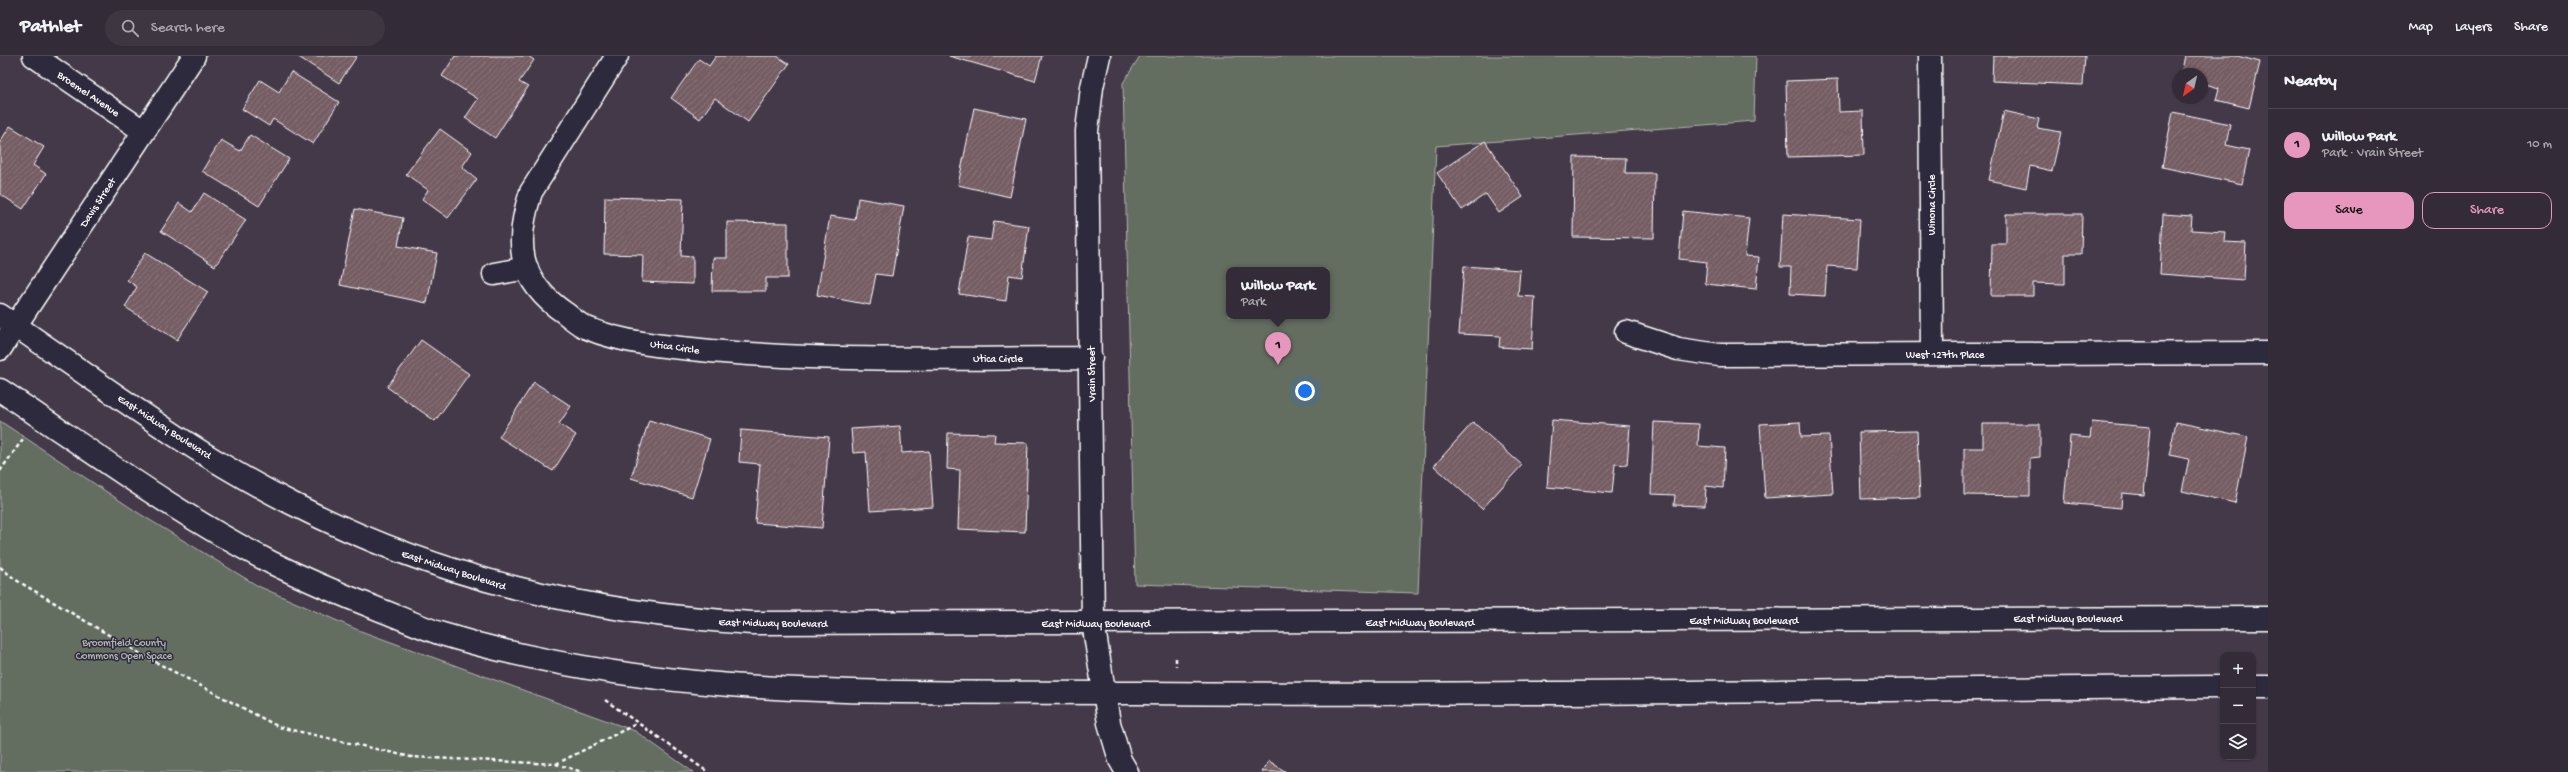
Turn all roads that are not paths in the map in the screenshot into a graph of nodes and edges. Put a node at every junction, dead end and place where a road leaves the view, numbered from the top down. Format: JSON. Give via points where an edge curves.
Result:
{"nodes":[{"id":1,"x":34,"y":56,"type":"edge"},
{"id":2,"x":194,"y":56,"type":"edge"},
{"id":3,"x":617,"y":56,"type":"edge"},
{"id":4,"x":1099,"y":56,"type":"edge"},
{"id":5,"x":1930,"y":56,"type":"edge"},
{"id":6,"x":143,"y":131,"type":"junction"},
{"id":7,"x":526,"y":268,"type":"junction"},
{"id":8,"x":494,"y":274,"type":"dead end"},
{"id":9,"x":8,"y":320,"type":"edge"},
{"id":10,"x":1626,"y":332,"type":"dead end"},
{"id":11,"x":0,"y":349,"type":"edge"},
{"id":12,"x":2268,"y":353,"type":"edge"},
{"id":13,"x":1932,"y":354,"type":"junction"},
{"id":14,"x":1091,"y":358,"type":"junction"},
{"id":15,"x":0,"y":390,"type":"edge"},
{"id":16,"x":2268,"y":618,"type":"edge"},
{"id":17,"x":1093,"y":622,"type":"junction"},
{"id":18,"x":2256,"y":687,"type":"edge"},
{"id":19,"x":2268,"y":687,"type":"edge"},
{"id":20,"x":2220,"y":688,"type":"edge"},
{"id":21,"x":1103,"y":692,"type":"junction"},
{"id":22,"x":1127,"y":772,"type":"edge"}],
"edges":[{"from":1,"to":6,"type":"main road","name":"Broemel Avenue"},
{"from":2,"to":6,"type":"main road","name":"Davis Street"},
{"from":3,"to":7,"type":"main road","name":"Utica Circle","via":[[531,192],[524,215],[521,240]]},
{"from":4,"to":14,"type":"main road","name":"Vrain Street","via":[[1092,87],[1088,131]]},
{"from":5,"to":13,"type":"main road","name":"Winona Circle"},
{"from":6,"to":9,"type":"main road","name":"Davis Street"},
{"from":7,"to":8,"type":"main road"},
{"from":7,"to":14,"type":"main road","name":"Utica Circle","via":[[546,300],[585,327],[608,335],[680,348],[781,356]]},
{"from":9,"to":11,"type":"main road","name":"Davis Street"},
{"from":9,"to":17,"type":"main road","name":"East Midway Boulevard","via":[[200,450],[292,504],[393,549],[508,587],[572,602],[632,612],[752,623]]},
{"from":10,"to":13,"type":"main road","name":"West 127th Place","via":[[1678,349],[1718,354]]},
{"from":12,"to":13,"type":"main road","name":"West 127th Place"},
{"from":14,"to":17,"type":"main road","name":"Vrain Street"},
{"from":15,"to":21,"type":"main road","via":[[168,502],[268,561],[340,594],[438,632],[526,656],[610,672],[737,686],[901,692]]},
{"from":16,"to":17,"type":"main road","name":"East Midway Boulevard"},
{"from":17,"to":21,"type":"main road","name":"Vrain Street"},
{"from":18,"to":19,"type":"main road"},
{"from":20,"to":21,"type":"main road"},
{"from":21,"to":22,"type":"main road","name":"Vrain Street","via":[[1120,760]]}]}
